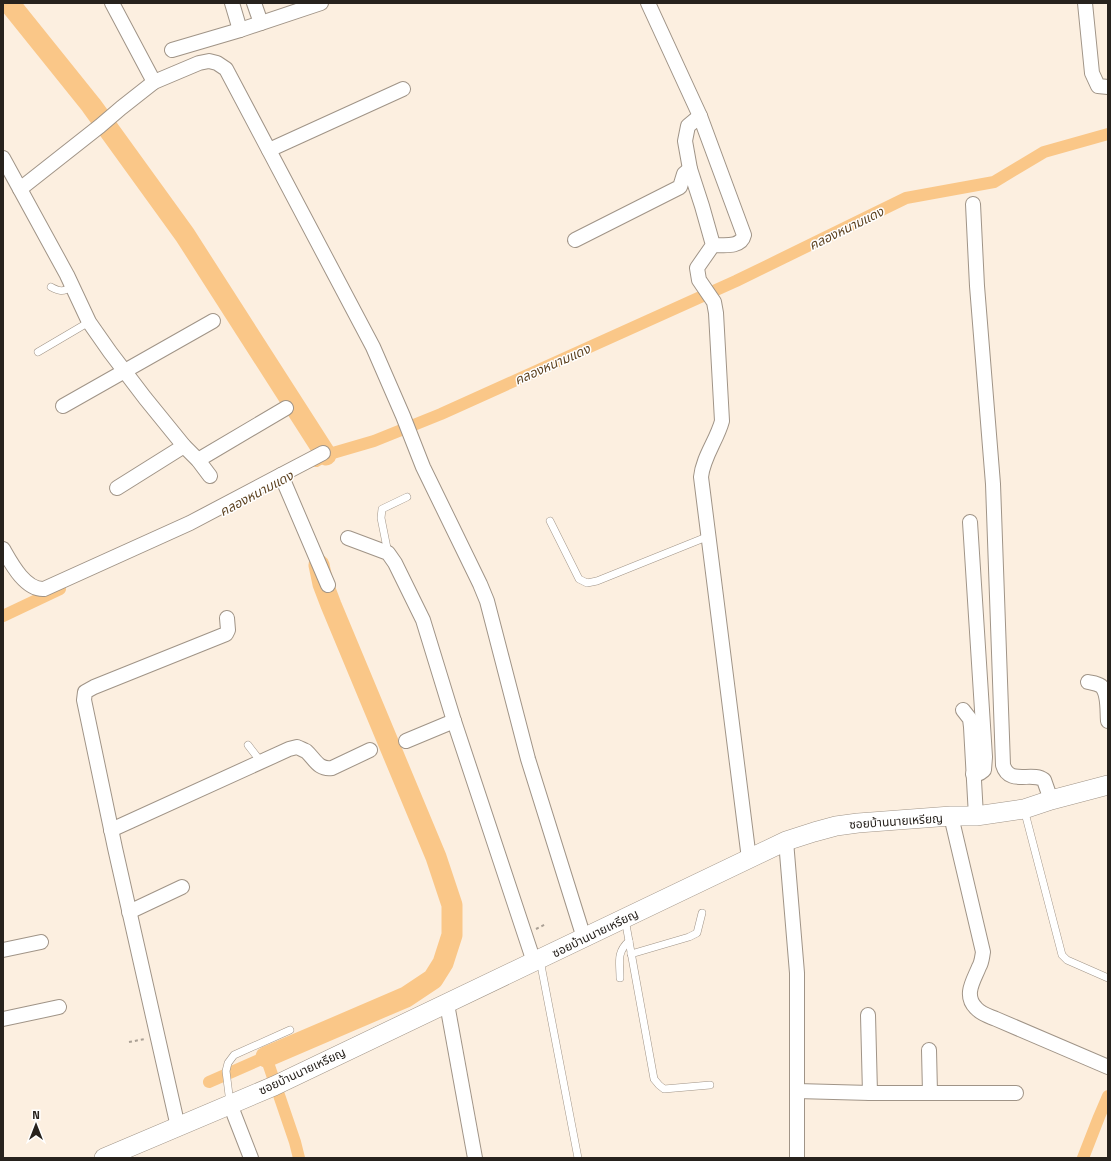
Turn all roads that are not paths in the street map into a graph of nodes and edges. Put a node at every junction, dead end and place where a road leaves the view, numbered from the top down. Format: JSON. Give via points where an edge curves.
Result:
{"nodes":[{"id":1,"x":112,"y":3,"type":"edge"},
{"id":2,"x":232,"y":3,"type":"edge"},
{"id":3,"x":254,"y":3,"type":"edge"},
{"id":4,"x":321,"y":3,"type":"edge"},
{"id":5,"x":648,"y":3,"type":"edge"},
{"id":6,"x":1086,"y":3,"type":"edge"},
{"id":7,"x":261,"y":22,"type":"junction"},
{"id":8,"x":240,"y":30,"type":"junction"},
{"id":9,"x":172,"y":50,"type":"dead end"},
{"id":10,"x":154,"y":82,"type":"junction"},
{"id":11,"x":1108,"y":88,"type":"edge"},
{"id":12,"x":403,"y":89,"type":"dead end"},
{"id":13,"x":700,"y":116,"type":"junction"},
{"id":14,"x":269,"y":150,"type":"junction"},
{"id":15,"x":3,"y":158,"type":"edge"},
{"id":16,"x":690,"y":169,"type":"junction"},
{"id":17,"x":20,"y":189,"type":"junction"},
{"id":18,"x":973,"y":204,"type":"dead end"},
{"id":19,"x":575,"y":240,"type":"dead end"},
{"id":20,"x":713,"y":246,"type":"junction"},
{"id":21,"x":72,"y":286,"type":"junction"},
{"id":22,"x":51,"y":287,"type":"dead end"},
{"id":23,"x":213,"y":321,"type":"dead end"},
{"id":24,"x":89,"y":322,"type":"junction"},
{"id":25,"x":38,"y":352,"type":"dead end"},
{"id":26,"x":124,"y":372,"type":"junction"},
{"id":27,"x":63,"y":406,"type":"dead end"},
{"id":28,"x":286,"y":408,"type":"dead end"},
{"id":29,"x":184,"y":446,"type":"junction"},
{"id":30,"x":322,"y":453,"type":"dead end"},
{"id":31,"x":198,"y":460,"type":"junction"},
{"id":32,"x":210,"y":476,"type":"dead end"},
{"id":33,"x":283,"y":481,"type":"junction"},
{"id":34,"x":117,"y":488,"type":"dead end"},
{"id":35,"x":407,"y":497,"type":"dead end"},
{"id":36,"x":550,"y":521,"type":"dead end"},
{"id":37,"x":970,"y":522,"type":"dead end"},
{"id":38,"x":709,"y":536,"type":"junction"},
{"id":39,"x":348,"y":538,"type":"dead end"},
{"id":40,"x":3,"y":549,"type":"edge"},
{"id":41,"x":388,"y":553,"type":"junction"},
{"id":42,"x":328,"y":585,"type":"dead end"},
{"id":43,"x":227,"y":618,"type":"dead end"},
{"id":44,"x":1088,"y":682,"type":"dead end"},
{"id":45,"x":963,"y":710,"type":"dead end"},
{"id":46,"x":454,"y":721,"type":"junction"},
{"id":47,"x":1108,"y":721,"type":"edge"},
{"id":48,"x":406,"y":741,"type":"dead end"},
{"id":49,"x":248,"y":745,"type":"dead end"},
{"id":50,"x":370,"y":750,"type":"dead end"},
{"id":51,"x":261,"y":762,"type":"junction"},
{"id":52,"x":973,"y":774,"type":"junction"},
{"id":53,"x":1108,"y":784,"type":"edge"},
{"id":54,"x":1051,"y":800,"type":"junction"},
{"id":55,"x":1024,"y":809,"type":"junction"},
{"id":56,"x":951,"y":816,"type":"junction"},
{"id":57,"x":976,"y":816,"type":"junction"},
{"id":58,"x":111,"y":830,"type":"junction"},
{"id":59,"x":786,"y":841,"type":"junction"},
{"id":60,"x":749,"y":859,"type":"junction"},
{"id":61,"x":182,"y":887,"type":"dead end"},
{"id":62,"x":130,"y":912,"type":"junction"},
{"id":63,"x":702,"y":913,"type":"dead end"},
{"id":64,"x":625,"y":919,"type":"junction"},
{"id":65,"x":584,"y":938,"type":"junction"},
{"id":66,"x":629,"y":941,"type":"junction"},
{"id":67,"x":41,"y":942,"type":"dead end"},
{"id":68,"x":3,"y":950,"type":"edge"},
{"id":69,"x":631,"y":954,"type":"junction"},
{"id":70,"x":537,"y":961,"type":"junction"},
{"id":71,"x":620,"y":978,"type":"dead end"},
{"id":72,"x":1108,"y":978,"type":"edge"},
{"id":73,"x":447,"y":1004,"type":"junction"},
{"id":74,"x":59,"y":1007,"type":"dead end"},
{"id":75,"x":868,"y":1015,"type":"dead end"},
{"id":76,"x":3,"y":1019,"type":"edge"},
{"id":77,"x":290,"y":1030,"type":"dead end"},
{"id":78,"x":929,"y":1050,"type":"dead end"},
{"id":79,"x":1108,"y":1067,"type":"edge"},
{"id":80,"x":710,"y":1085,"type":"dead end"},
{"id":81,"x":797,"y":1091,"type":"junction"},
{"id":82,"x":870,"y":1093,"type":"junction"},
{"id":83,"x":930,"y":1093,"type":"junction"},
{"id":84,"x":1016,"y":1093,"type":"dead end"},
{"id":85,"x":230,"y":1104,"type":"junction"},
{"id":86,"x":178,"y":1127,"type":"junction"},
{"id":87,"x":104,"y":1158,"type":"edge"},
{"id":88,"x":250,"y":1158,"type":"edge"},
{"id":89,"x":475,"y":1158,"type":"edge"},
{"id":90,"x":578,"y":1158,"type":"edge"},
{"id":91,"x":797,"y":1158,"type":"edge"}],
"edges":[{"from":1,"to":10,"type":"street"},
{"from":2,"to":8,"type":"street"},
{"from":3,"to":7,"type":"street"},
{"from":4,"to":7,"type":"street"},
{"from":5,"to":13,"type":"street"},
{"from":6,"to":11,"type":"street","via":[[1092,73],[1098,86]]},
{"from":7,"to":8,"type":"street"},
{"from":8,"to":9,"type":"street"},
{"from":10,"to":14,"type":"street","via":[[199,63],[217,63],[226,69]]},
{"from":10,"to":17,"type":"street"},
{"from":12,"to":14,"type":"street"},
{"from":13,"to":16,"type":"street","via":[[688,126],[685,141]]},
{"from":13,"to":20,"type":"street","via":[[744,235],[739,244]]},
{"from":14,"to":65,"type":"street","via":[[373,347],[423,467],[487,601],[528,758]]},
{"from":15,"to":17,"type":"street"},
{"from":16,"to":19,"type":"street","via":[[684,174],[680,187]]},
{"from":16,"to":20,"type":"street"},
{"from":17,"to":21,"type":"street"},
{"from":18,"to":54,"type":"street","via":[[993,484],[1004,765],[1007,773],[1012,776],[1040,777],[1044,780]]},
{"from":20,"to":38,"type":"street","via":[[697,268],[699,280],[714,302],[716,313],[722,421],[720,431],[702,468]]},
{"from":21,"to":22,"type":"lane","via":[[65,291]]},
{"from":21,"to":24,"type":"street"},
{"from":23,"to":26,"type":"street"},
{"from":24,"to":25,"type":"lane"},
{"from":24,"to":26,"type":"street"},
{"from":26,"to":27,"type":"street"},
{"from":26,"to":29,"type":"street"},
{"from":28,"to":31,"type":"street"},
{"from":29,"to":31,"type":"street"},
{"from":29,"to":34,"type":"street"},
{"from":30,"to":33,"type":"street"},
{"from":31,"to":32,"type":"street"},
{"from":33,"to":40,"type":"street","via":[[44,589],[36,588],[25,580]]},
{"from":33,"to":42,"type":"street"},
{"from":35,"to":41,"type":"lane","via":[[382,510],[381,518]]},
{"from":36,"to":38,"type":"lane","via":[[579,579],[587,583]]},
{"from":37,"to":52,"type":"street","via":[[985,757],[984,770]]},
{"from":38,"to":60,"type":"street"},
{"from":39,"to":41,"type":"street"},
{"from":41,"to":46,"type":"street","via":[[423,620]]},
{"from":43,"to":58,"type":"street","via":[[226,634],[85,692],[84,700]]},
{"from":44,"to":47,"type":"street","via":[[1100,685],[1103,689]]},
{"from":45,"to":52,"type":"street","via":[[970,719]]},
{"from":46,"to":48,"type":"street"},
{"from":46,"to":70,"type":"street"},
{"from":49,"to":51,"type":"lane"},
{"from":50,"to":51,"type":"street","via":[[326,769],[297,747]]},
{"from":51,"to":58,"type":"street"},
{"from":52,"to":57,"type":"street"},
{"from":53,"to":54,"type":"street","name":"ซอยบ้านนายเหรียญ"},
{"from":54,"to":55,"type":"street","name":"ซอยบ้านนายเหรียญ"},
{"from":55,"to":57,"type":"street","name":"ซอยบ้านนายเหรียญ"},
{"from":55,"to":72,"type":"lane","via":[[1062,955],[1067,960]]},
{"from":56,"to":57,"type":"street","name":"ซอยบ้านนายเหรียญ"},
{"from":56,"to":59,"type":"street","name":"ซอยบ้านนายเหรียญ","via":[[858,822]]},
{"from":56,"to":79,"type":"street","via":[[983,952],[970,991],[971,1000],[976,1008]]},
{"from":58,"to":62,"type":"street"},
{"from":59,"to":60,"type":"street","name":"ซอยบ้านนายเหรียญ"},
{"from":59,"to":81,"type":"street","via":[[797,973]]},
{"from":60,"to":64,"type":"street","name":"ซอยบ้านนายเหรียญ"},
{"from":61,"to":62,"type":"street"},
{"from":62,"to":86,"type":"street"},
{"from":63,"to":69,"type":"lane","via":[[697,933]]},
{"from":64,"to":65,"type":"street","name":"ซอยบ้านนายเหรียญ"},
{"from":64,"to":66,"type":"lane"},
{"from":65,"to":70,"type":"street","name":"ซอยบ้านนายเหรียญ"},
{"from":66,"to":69,"type":"lane"},
{"from":66,"to":71,"type":"lane","via":[[619,957]]},
{"from":67,"to":68,"type":"street"},
{"from":69,"to":80,"type":"lane","via":[[654,1079],[664,1089]]},
{"from":70,"to":73,"type":"street","name":"ซอยบ้านนายเหรียญ"},
{"from":70,"to":90,"type":"lane"},
{"from":73,"to":85,"type":"street","name":"ซอยบ้านนายเหรียญ","via":[[274,1086]]},
{"from":73,"to":89,"type":"street"},
{"from":74,"to":76,"type":"street"},
{"from":75,"to":82,"type":"street"},
{"from":77,"to":85,"type":"lane","via":[[234,1056],[228,1063],[226,1071]]},
{"from":78,"to":83,"type":"street"},
{"from":81,"to":82,"type":"street"},
{"from":81,"to":91,"type":"street"},
{"from":82,"to":83,"type":"street"},
{"from":83,"to":84,"type":"street"},
{"from":85,"to":86,"type":"street","name":"ซอยบ้านนายเหรียญ"},
{"from":85,"to":88,"type":"street"},
{"from":86,"to":87,"type":"street","name":"ซอยบ้านนายเหรียญ"}]}
